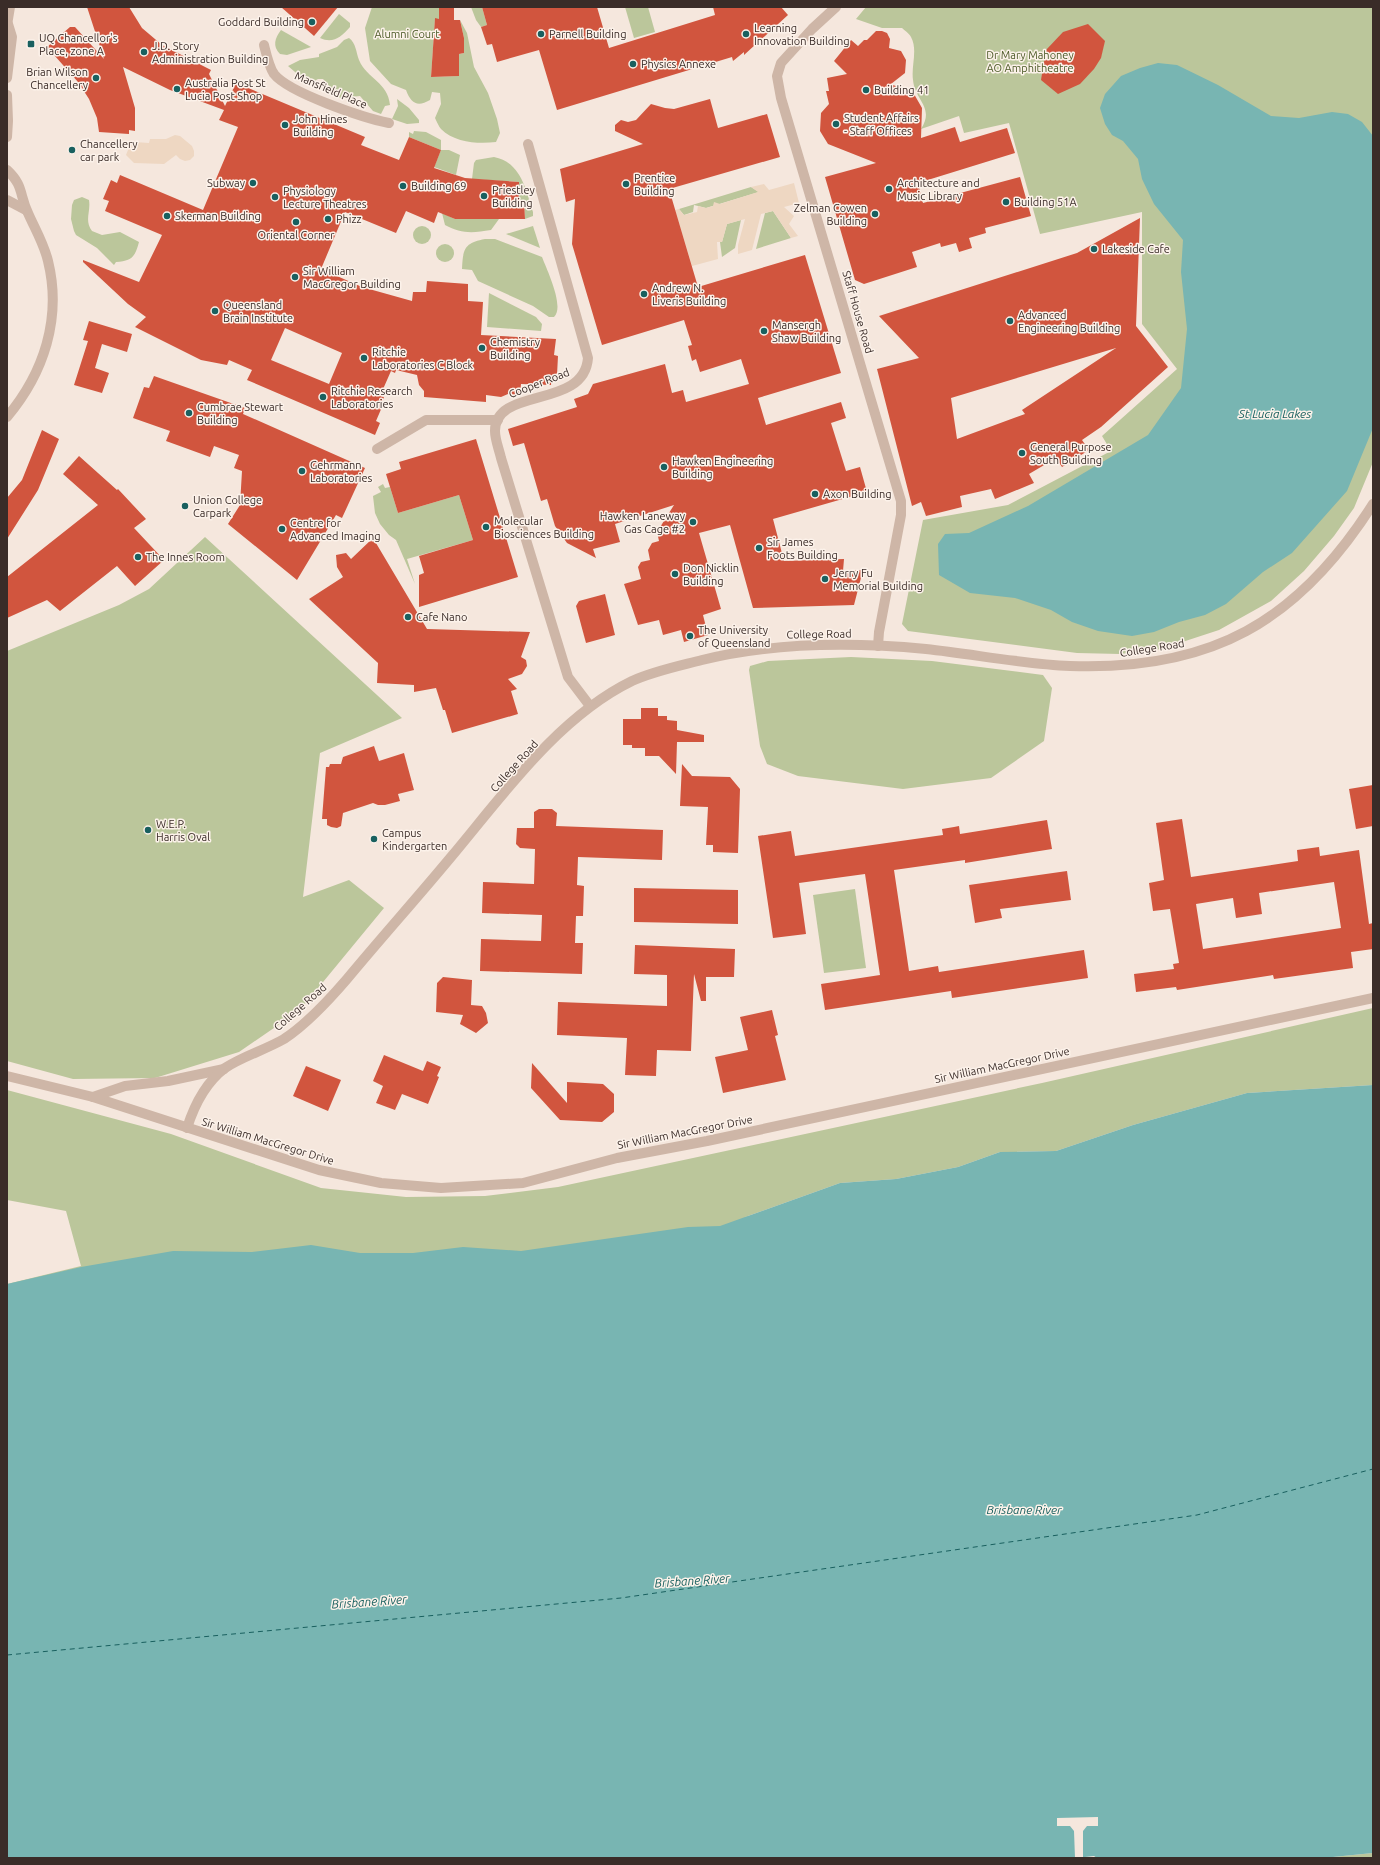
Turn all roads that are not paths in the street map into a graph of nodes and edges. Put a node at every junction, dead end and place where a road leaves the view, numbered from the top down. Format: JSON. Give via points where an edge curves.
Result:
{"nodes":[{"id":1,"x":10,"y":7,"type":"edge"},
{"id":2,"x":836,"y":7,"type":"edge"},
{"id":3,"x":7,"y":24,"type":"edge"},
{"id":4,"x":264,"y":45,"type":"dead end"},
{"id":5,"x":7,"y":78,"type":"edge"},
{"id":6,"x":7,"y":95,"type":"edge"},
{"id":7,"x":389,"y":122,"type":"dead end"},
{"id":8,"x":7,"y":137,"type":"edge"},
{"id":9,"x":528,"y":144,"type":"dead end"},
{"id":10,"x":7,"y":170,"type":"edge"},
{"id":11,"x":7,"y":200,"type":"edge"},
{"id":12,"x":26,"y":210,"type":"junction"},
{"id":13,"x":7,"y":417,"type":"edge"},
{"id":14,"x":498,"y":420,"type":"junction"},
{"id":15,"x":377,"y":449,"type":"dead end"},
{"id":16,"x":1373,"y":504,"type":"edge"},
{"id":17,"x":878,"y":646,"type":"junction"},
{"id":18,"x":590,"y":706,"type":"junction"},
{"id":19,"x":1373,"y":998,"type":"edge"},
{"id":20,"x":224,"y":1069,"type":"junction"},
{"id":21,"x":7,"y":1076,"type":"edge"},
{"id":22,"x":92,"y":1098,"type":"junction"},
{"id":23,"x":187,"y":1128,"type":"junction"}],
"edges":[{"from":1,"to":3,"type":"street"},
{"from":2,"to":17,"type":"street","name":"Staff House Road","via":[[781,62],[777,76],[781,98],[902,501]]},
{"from":3,"to":5,"type":"street","via":[[12,37]]},
{"from":4,"to":7,"type":"street","name":"Mansfield Place","via":[[274,73],[288,86],[352,114]]},
{"from":6,"to":8,"type":"street"},
{"from":9,"to":14,"type":"street","name":"Cooper Road","via":[[588,358],[583,376],[574,384],[508,408]]},
{"from":10,"to":12,"type":"street","via":[[22,190]]},
{"from":11,"to":12,"type":"street"},
{"from":12,"to":13,"type":"street","via":[[48,260],[54,299],[45,353],[30,385]]},
{"from":14,"to":15,"type":"street","via":[[426,420]]},
{"from":14,"to":18,"type":"street","via":[[495,430],[501,458],[568,677]]},
{"from":16,"to":17,"type":"street","name":"College Road","via":[[1353,535],[1324,570],[1294,600],[1265,622],[1197,652],[1140,664],[1068,666]]},
{"from":17,"to":18,"type":"street","name":"College Road","via":[[808,645],[728,654],[636,679]]},
{"from":18,"to":20,"type":"street","name":"College Road","via":[[542,751],[337,992],[285,1038]]},
{"from":19,"to":23,"type":"street","name":"Sir William MacGregor Drive","via":[[707,1142],[617,1158],[523,1183],[441,1188],[381,1183],[319,1170]]},
{"from":20,"to":22,"type":"street","name":"College Road","via":[[168,1081],[125,1086]]},
{"from":20,"to":23,"type":"street","name":"College Road","via":[[195,1104]]},
{"from":21,"to":22,"type":"street","name":"Sir William MacGregor Drive"},
{"from":22,"to":23,"type":"street","name":"Sir William MacGregor Drive"}]}
